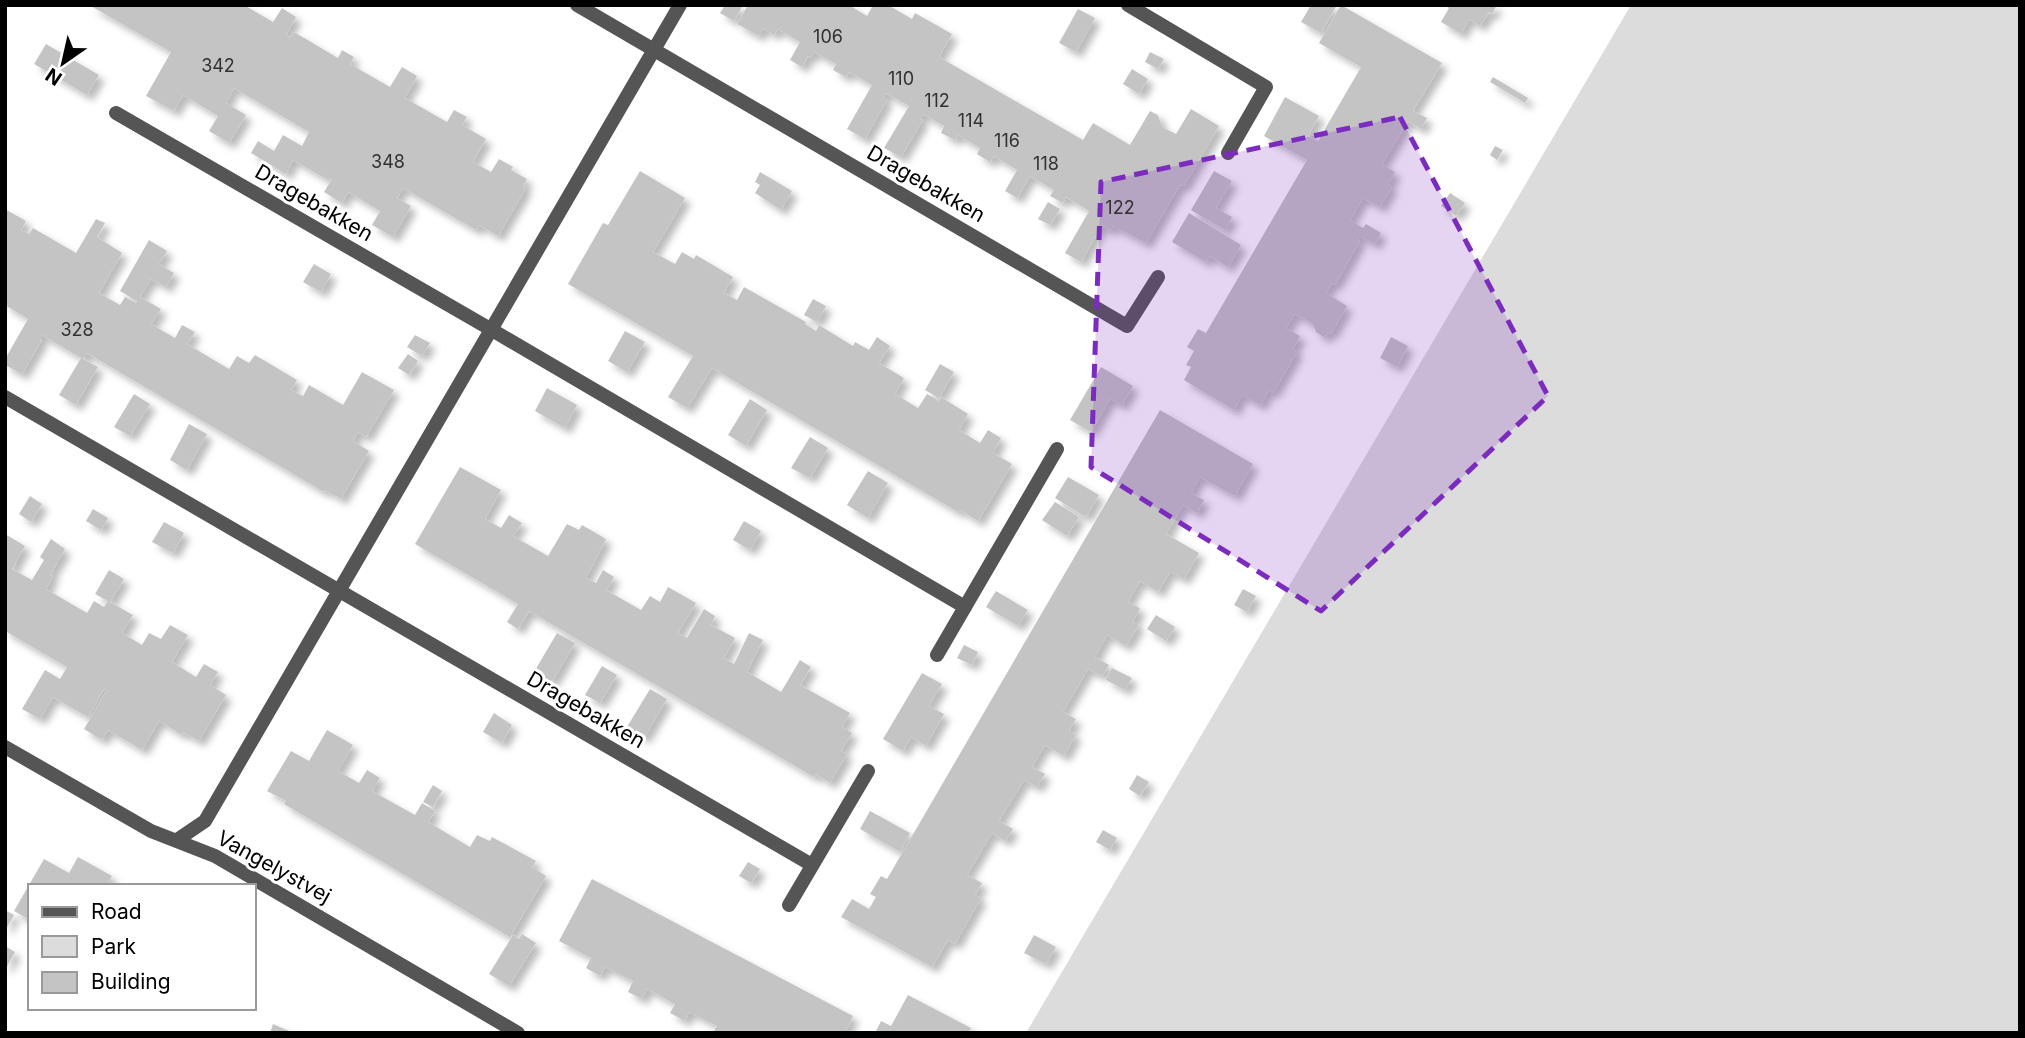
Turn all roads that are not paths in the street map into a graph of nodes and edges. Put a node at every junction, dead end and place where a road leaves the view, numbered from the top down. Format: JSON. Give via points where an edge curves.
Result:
{"nodes":[{"id":1,"x":577,"y":5,"type":"edge"},
{"id":2,"x":680,"y":5,"type":"edge"},
{"id":3,"x":1128,"y":5,"type":"edge"},
{"id":4,"x":654,"y":50,"type":"junction"},
{"id":5,"x":116,"y":113,"type":"dead end"},
{"id":6,"x":1228,"y":153,"type":"dead end"},
{"id":7,"x":1158,"y":277,"type":"dead end"},
{"id":8,"x":492,"y":330,"type":"junction"},
{"id":9,"x":5,"y":397,"type":"edge"},
{"id":10,"x":1057,"y":449,"type":"dead end"},
{"id":11,"x":340,"y":591,"type":"junction"},
{"id":12,"x":965,"y":607,"type":"junction"},
{"id":13,"x":936,"y":655,"type":"dead end"},
{"id":14,"x":5,"y":747,"type":"edge"},
{"id":15,"x":868,"y":771,"type":"dead end"},
{"id":16,"x":177,"y":840,"type":"junction"},
{"id":17,"x":812,"y":865,"type":"junction"},
{"id":18,"x":789,"y":905,"type":"dead end"},
{"id":19,"x":518,"y":1033,"type":"edge"}],
"edges":[{"from":1,"to":4,"type":"street","name":"Dragebakken"},
{"from":2,"to":4,"type":"street"},
{"from":3,"to":6,"type":"street","via":[[1266,86]]},
{"from":4,"to":7,"type":"street","name":"Dragebakken","via":[[1127,326]]},
{"from":4,"to":8,"type":"street"},
{"from":5,"to":8,"type":"street","name":"Dragebakken"},
{"from":8,"to":11,"type":"street"},
{"from":8,"to":12,"type":"street","name":"Dragebakken"},
{"from":9,"to":11,"type":"street","name":"Dragebakken"},
{"from":10,"to":12,"type":"street"},
{"from":11,"to":16,"type":"street","via":[[205,821]]},
{"from":11,"to":17,"type":"street","name":"Dragebakken"},
{"from":12,"to":13,"type":"street"},
{"from":14,"to":16,"type":"street","name":"Vangelystvej","via":[[151,831]]},
{"from":15,"to":17,"type":"street"},
{"from":16,"to":19,"type":"street","name":"Vangelystvej","via":[[215,856]]},
{"from":17,"to":18,"type":"street"}]}
